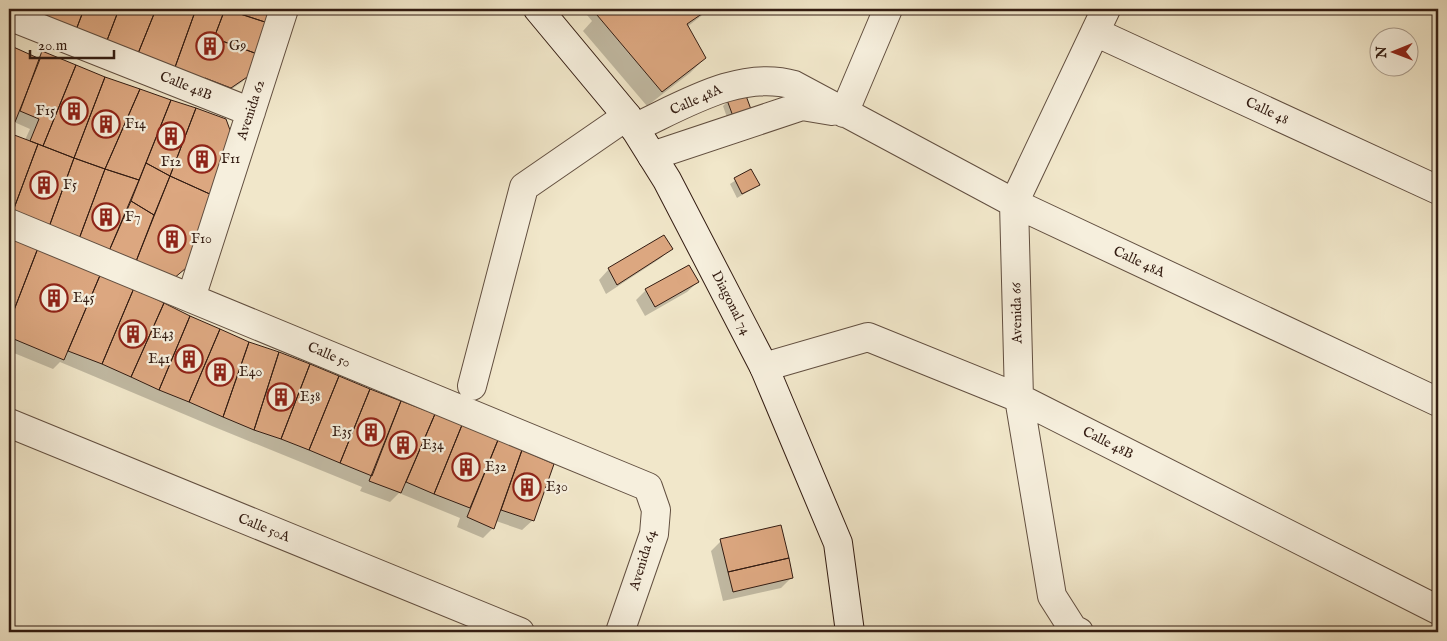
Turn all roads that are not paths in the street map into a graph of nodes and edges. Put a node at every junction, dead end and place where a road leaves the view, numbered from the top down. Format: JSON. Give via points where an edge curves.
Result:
{"nodes":[{"id":1,"x":284,"y":9,"type":"edge"},
{"id":2,"x":538,"y":9,"type":"edge"},
{"id":3,"x":888,"y":9,"type":"edge"},
{"id":4,"x":9,"y":16,"type":"edge"},
{"id":5,"x":1100,"y":20,"type":"edge"},
{"id":6,"x":251,"y":112,"type":"junction"},
{"id":7,"x":844,"y":113,"type":"junction"},
{"id":8,"x":631,"y":122,"type":"junction"},
{"id":9,"x":652,"y":156,"type":"junction"},
{"id":10,"x":1438,"y":190,"type":"edge"},
{"id":11,"x":1014,"y":203,"type":"junction"},
{"id":12,"x":9,"y":223,"type":"edge"},
{"id":13,"x":191,"y":298,"type":"junction"},
{"id":14,"x":764,"y":367,"type":"junction"},
{"id":15,"x":472,"y":386,"type":"dead end"},
{"id":16,"x":1019,"y":398,"type":"junction"},
{"id":17,"x":1438,"y":402,"type":"edge"},
{"id":18,"x":9,"y":423,"type":"edge"},
{"id":19,"x":648,"y":487,"type":"joint"},
{"id":20,"x":1438,"y":610,"type":"edge"},
{"id":21,"x":1076,"y":631,"type":"edge"},
{"id":22,"x":520,"y":632,"type":"edge"},
{"id":23,"x":620,"y":632,"type":"edge"},
{"id":24,"x":850,"y":632,"type":"edge"}],
"edges":[{"from":1,"to":6,"type":"street","name":"Avenida 62"},
{"from":2,"to":8,"type":"street","name":"Diagonal 74"},
{"from":3,"to":7,"type":"street"},
{"from":4,"to":6,"type":"street","name":"Calle 48B"},
{"from":5,"to":10,"type":"street","name":"Calle 48"},
{"from":5,"to":11,"type":"street","name":"Avenida 66"},
{"from":6,"to":13,"type":"street","name":"Avenida 62"},
{"from":7,"to":8,"type":"street","name":"Calle 48A","via":[[794,85],[780,81],[728,86]]},
{"from":7,"to":9,"type":"street","name":"Calle 48A","via":[[802,106]]},
{"from":7,"to":11,"type":"street","name":"Calle 48A"},
{"from":8,"to":9,"type":"street","name":"Diagonal 74"},
{"from":8,"to":15,"type":"street","name":"Calle 48A","via":[[524,187]]},
{"from":9,"to":14,"type":"street","name":"Diagonal 74"},
{"from":11,"to":16,"type":"street","name":"Avenida 66"},
{"from":11,"to":17,"type":"street","name":"Calle 48A"},
{"from":12,"to":13,"type":"street","name":"Calle 50"},
{"from":13,"to":19,"type":"street","name":"Calle 50"},
{"from":14,"to":16,"type":"street","name":"Calle 48B","via":[[868,337]]},
{"from":14,"to":24,"type":"street","name":"Diagonal 74","via":[[838,543]]},
{"from":16,"to":20,"type":"street","name":"Calle 48B"},
{"from":16,"to":21,"type":"street","name":"Avenida 66","via":[[1052,596]]},
{"from":18,"to":22,"type":"street","name":"Calle 50A"},
{"from":19,"to":23,"type":"street","name":"Avenida 64","via":[[656,510],[654,534]]}]}
